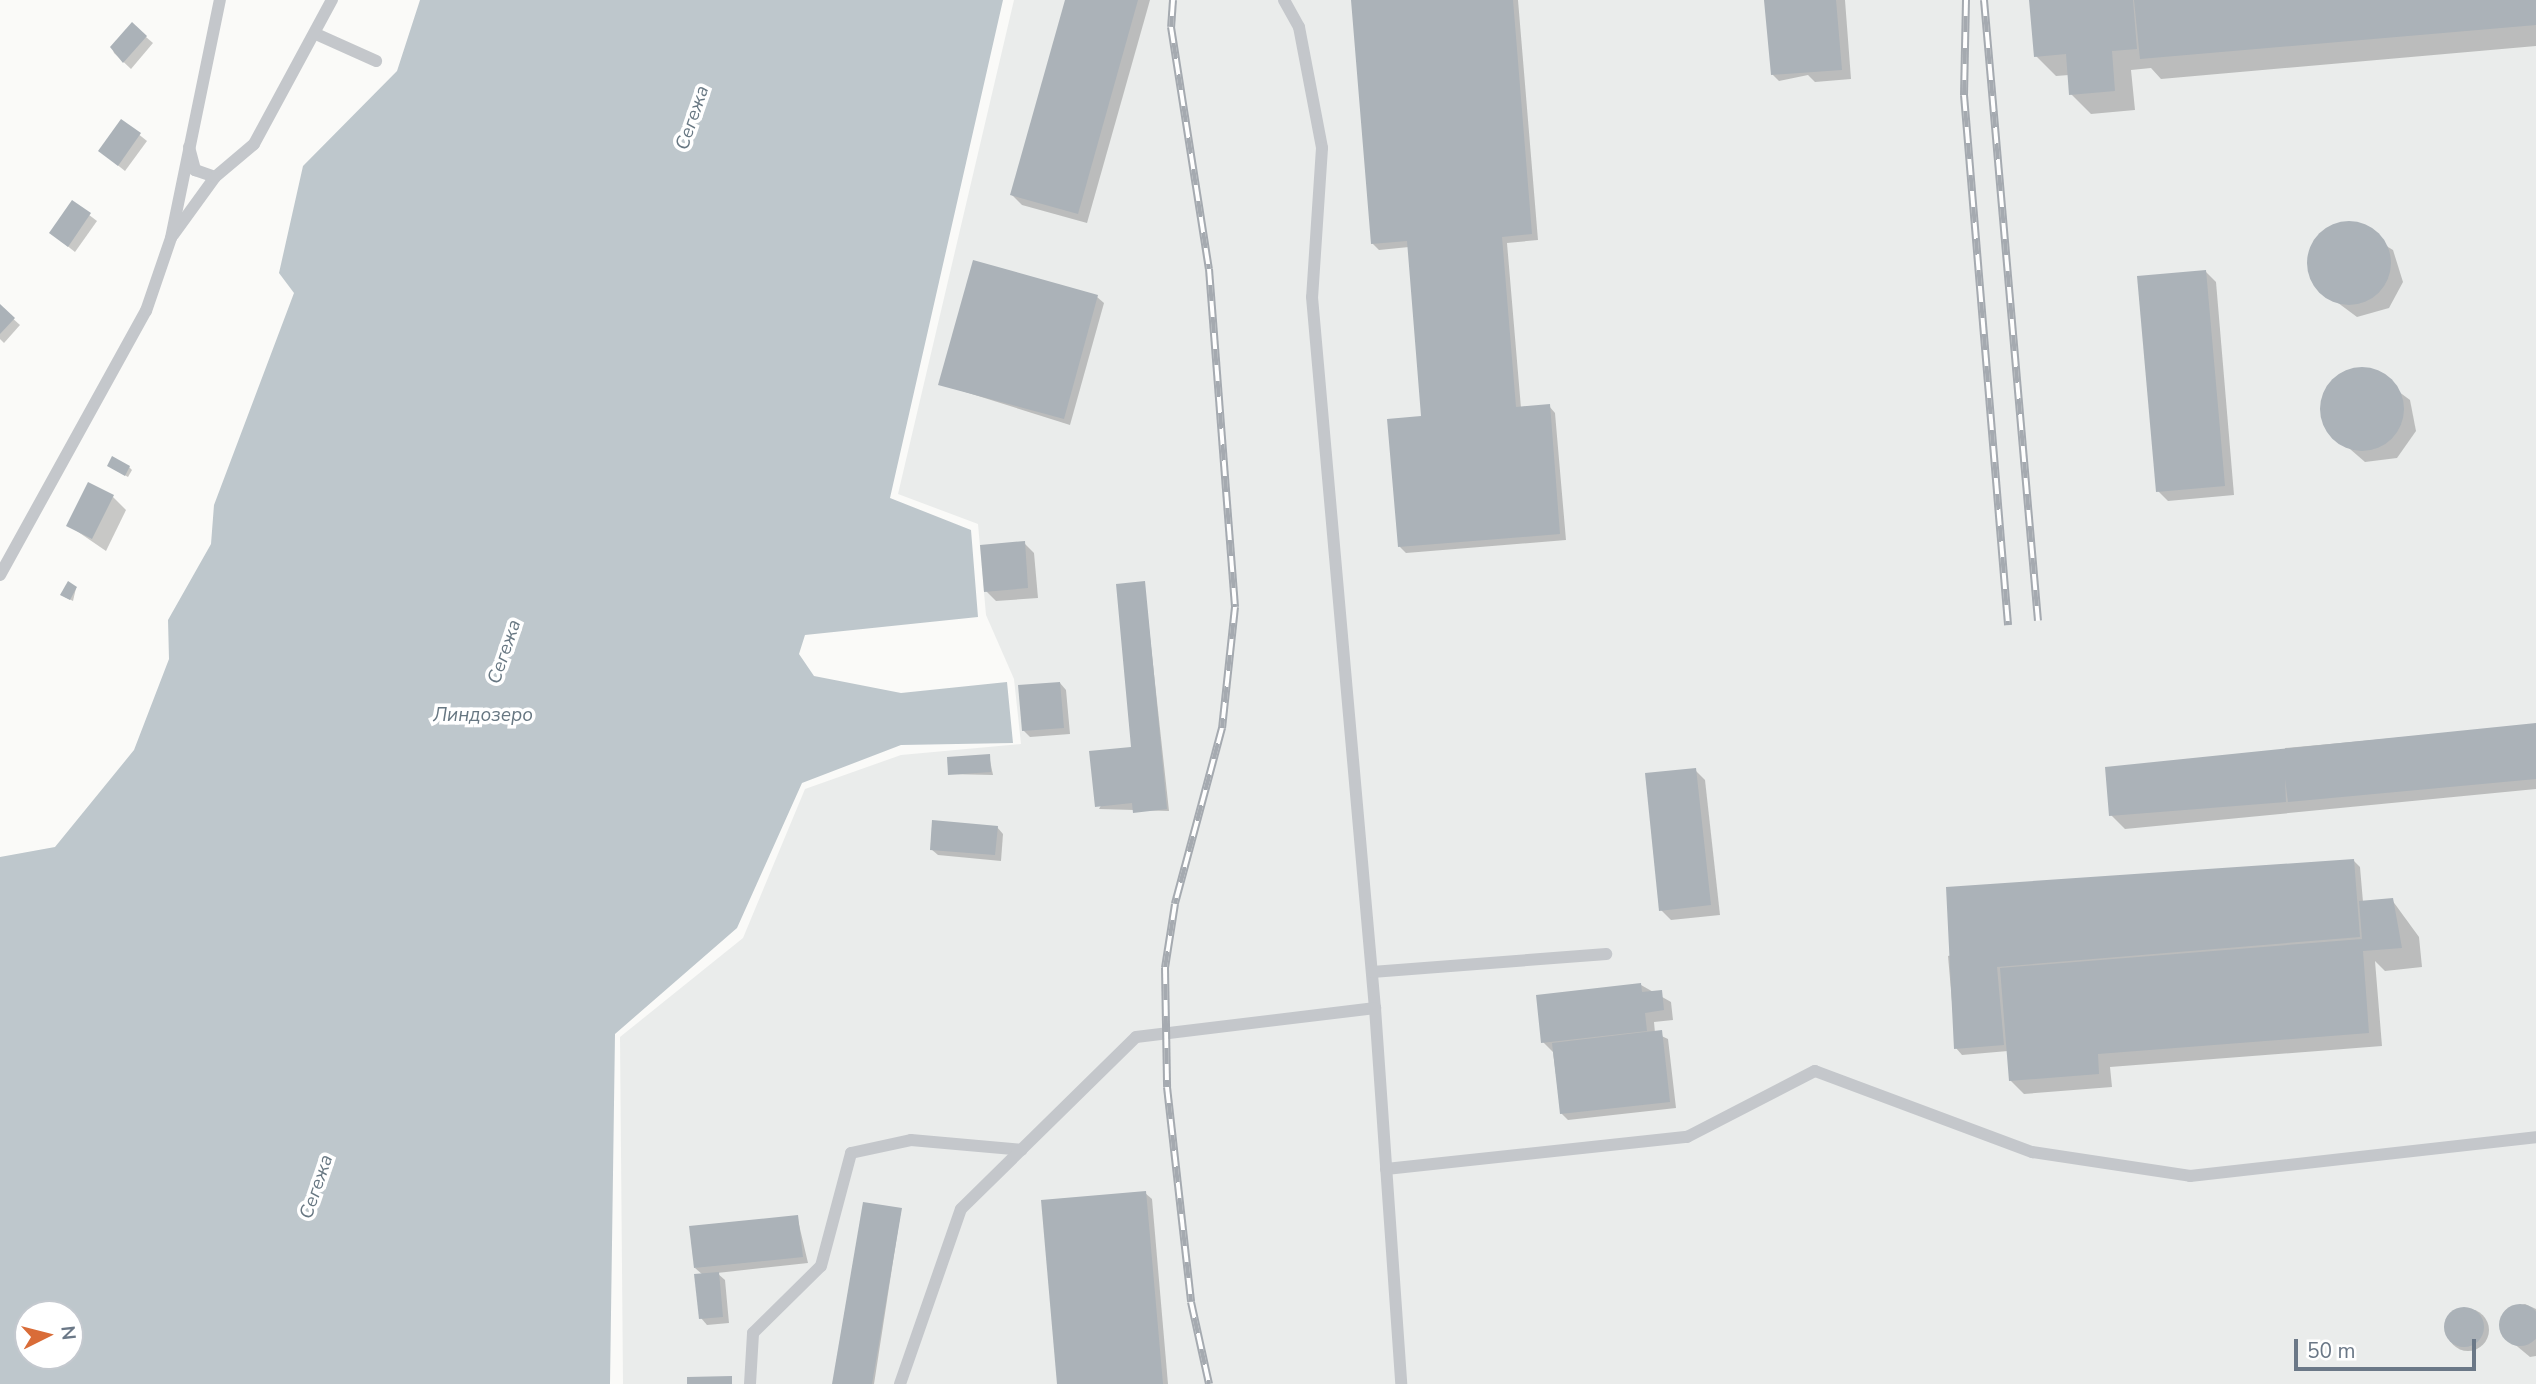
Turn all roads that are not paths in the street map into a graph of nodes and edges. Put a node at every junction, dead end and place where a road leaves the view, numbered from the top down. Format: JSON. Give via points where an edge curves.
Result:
{"nodes":[{"id":1,"x":220,"y":0,"type":"edge"},
{"id":2,"x":332,"y":0,"type":"edge"},
{"id":3,"x":1284,"y":0,"type":"edge"},
{"id":4,"x":316,"y":34,"type":"junction"},
{"id":5,"x":376,"y":61,"type":"dead end"},
{"id":6,"x":187,"y":139,"type":"junction"},
{"id":7,"x":215,"y":177,"type":"junction"},
{"id":8,"x":171,"y":238,"type":"junction"},
{"id":9,"x":0,"y":575,"type":"edge"},
{"id":10,"x":1606,"y":954,"type":"dead end"},
{"id":11,"x":1372,"y":972,"type":"junction"},
{"id":12,"x":1375,"y":1008,"type":"junction"},
{"id":13,"x":2536,"y":1137,"type":"edge"},
{"id":14,"x":1022,"y":1150,"type":"junction"},
{"id":15,"x":1386,"y":1169,"type":"junction"},
{"id":16,"x":750,"y":1384,"type":"edge"},
{"id":17,"x":900,"y":1384,"type":"edge"},
{"id":18,"x":1401,"y":1384,"type":"edge"}],
"edges":[{"from":1,"to":6,"type":"lane"},
{"from":2,"to":4,"type":"lane"},
{"from":3,"to":11,"type":"lane","via":[[1299,27],[1322,148],[1312,297]]},
{"from":4,"to":5,"type":"lane"},
{"from":4,"to":7,"type":"lane","via":[[254,144]]},
{"from":6,"to":7,"type":"lane","via":[[195,170]]},
{"from":6,"to":8,"type":"lane"},
{"from":7,"to":8,"type":"lane"},
{"from":8,"to":9,"type":"lane","via":[[146,311]]},
{"from":10,"to":11,"type":"lane"},
{"from":11,"to":12,"type":"lane"},
{"from":12,"to":14,"type":"lane","via":[[1136,1037]]},
{"from":12,"to":15,"type":"lane"},
{"from":13,"to":15,"type":"lane","via":[[2190,1176],[2032,1152],[1815,1071],[1687,1137]]},
{"from":14,"to":16,"type":"lane","via":[[911,1140],[851,1153],[821,1266],[753,1333]]},
{"from":14,"to":17,"type":"lane","via":[[961,1209]]},
{"from":15,"to":18,"type":"lane"}]}
